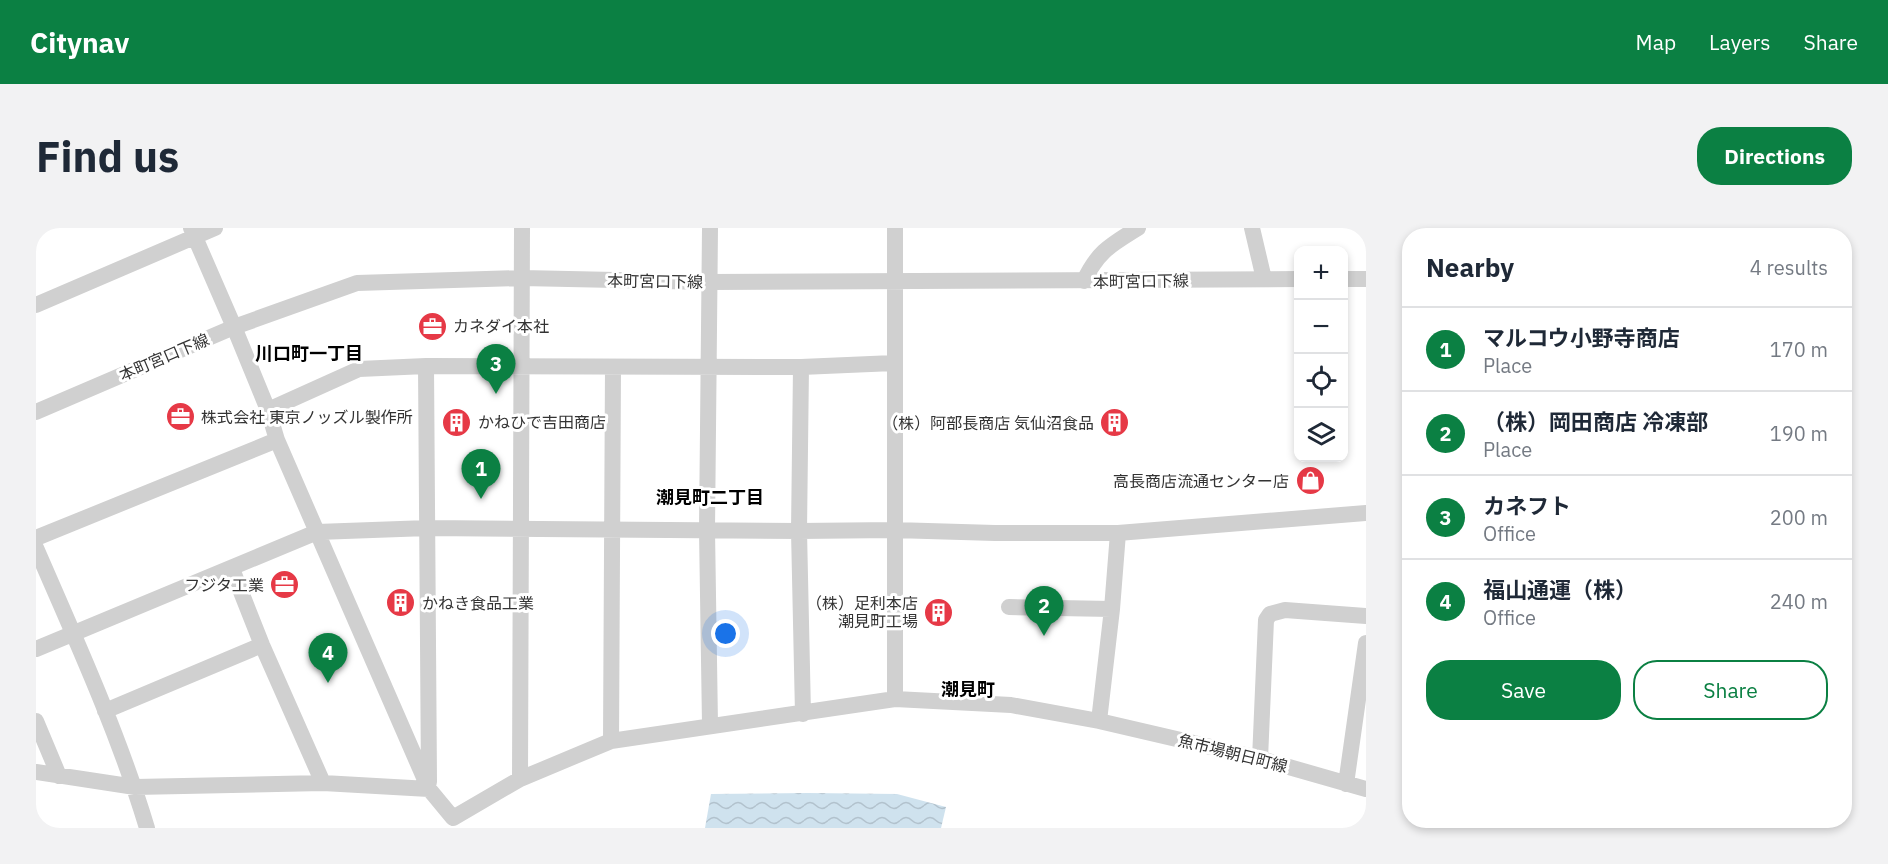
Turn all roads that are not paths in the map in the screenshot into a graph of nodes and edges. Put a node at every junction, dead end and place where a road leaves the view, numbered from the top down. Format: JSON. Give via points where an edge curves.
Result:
{"nodes":[{"id":1,"x":216,"y":228,"type":"edge"},
{"id":2,"x":522,"y":228,"type":"edge"},
{"id":3,"x":710,"y":228,"type":"edge"},
{"id":4,"x":895,"y":228,"type":"edge"},
{"id":5,"x":1138,"y":228,"type":"edge"},
{"id":6,"x":1252,"y":228,"type":"edge"},
{"id":7,"x":193,"y":232,"type":"edge"},
{"id":8,"x":522,"y":278,"type":"junction"},
{"id":9,"x":1263,"y":279,"type":"junction"},
{"id":10,"x":1294,"y":279,"type":"edge"},
{"id":11,"x":1348,"y":279,"type":"edge"},
{"id":12,"x":1366,"y":279,"type":"edge"},
{"id":13,"x":894,"y":281,"type":"junction"},
{"id":14,"x":1084,"y":281,"type":"junction"},
{"id":15,"x":710,"y":282,"type":"junction"},
{"id":16,"x":36,"y":305,"type":"edge"},
{"id":17,"x":234,"y":327,"type":"junction"},
{"id":18,"x":894,"y":363,"type":"junction"},
{"id":19,"x":426,"y":366,"type":"junction"},
{"id":20,"x":521,"y":366,"type":"junction"},
{"id":21,"x":613,"y":367,"type":"junction"},
{"id":22,"x":709,"y":367,"type":"junction"},
{"id":23,"x":801,"y":367,"type":"junction"},
{"id":24,"x":268,"y":410,"type":"junction"},
{"id":25,"x":36,"y":412,"type":"edge"},
{"id":26,"x":277,"y":440,"type":"junction"},
{"id":27,"x":1366,"y":513,"type":"edge"},
{"id":28,"x":428,"y":528,"type":"junction"},
{"id":29,"x":521,"y":530,"type":"junction"},
{"id":30,"x":611,"y":530,"type":"junction"},
{"id":31,"x":707,"y":530,"type":"junction"},
{"id":32,"x":894,"y":530,"type":"junction"},
{"id":33,"x":799,"y":531,"type":"junction"},
{"id":34,"x":316,"y":532,"type":"junction"},
{"id":35,"x":1118,"y":533,"type":"junction"},
{"id":36,"x":36,"y":538,"type":"edge"},
{"id":37,"x":36,"y":548,"type":"edge"},
{"id":38,"x":232,"y":569,"type":"junction"},
{"id":39,"x":1009,"y":607,"type":"dead end"},
{"id":40,"x":1112,"y":609,"type":"junction"},
{"id":41,"x":1366,"y":616,"type":"edge"},
{"id":42,"x":73,"y":634,"type":"junction"},
{"id":43,"x":1366,"y":643,"type":"edge"},
{"id":44,"x":262,"y":645,"type":"junction"},
{"id":45,"x":36,"y":649,"type":"edge"},
{"id":46,"x":895,"y":699,"type":"junction"},
{"id":47,"x":105,"y":711,"type":"junction"},
{"id":48,"x":803,"y":714,"type":"junction"},
{"id":49,"x":36,"y":721,"type":"edge"},
{"id":50,"x":1099,"y":721,"type":"junction"},
{"id":51,"x":710,"y":725,"type":"junction"},
{"id":52,"x":611,"y":741,"type":"junction"},
{"id":53,"x":1260,"y":759,"type":"junction"},
{"id":54,"x":36,"y":772,"type":"edge"},
{"id":55,"x":59,"y":776,"type":"junction"},
{"id":56,"x":520,"y":779,"type":"junction"},
{"id":57,"x":324,"y":783,"type":"junction"},
{"id":58,"x":1346,"y":784,"type":"junction"},
{"id":59,"x":135,"y":787,"type":"junction"},
{"id":60,"x":429,"y":789,"type":"junction"},
{"id":61,"x":1366,"y":789,"type":"edge"},
{"id":62,"x":447,"y":823,"type":"edge"},
{"id":63,"x":147,"y":828,"type":"edge"}],
"edges":[{"from":1,"to":7,"type":"street"},
{"from":2,"to":8,"type":"street"},
{"from":3,"to":15,"type":"street"},
{"from":4,"to":13,"type":"street"},
{"from":5,"to":14,"type":"street","via":[[1093,261]]},
{"from":6,"to":9,"type":"street"},
{"from":7,"to":16,"type":"street"},
{"from":7,"to":17,"type":"street"},
{"from":8,"to":15,"type":"street","name":"本町宮口下線"},
{"from":8,"to":17,"type":"street","name":"本町宮口下線","via":[[357,283]]},
{"from":8,"to":20,"type":"street"},
{"from":9,"to":10,"type":"street","name":"本町宮口下線"},
{"from":9,"to":14,"type":"street","name":"本町宮口下線"},
{"from":11,"to":12,"type":"street"},
{"from":13,"to":14,"type":"street","name":"本町宮口下線"},
{"from":13,"to":15,"type":"street","name":"本町宮口下線"},
{"from":13,"to":18,"type":"street"},
{"from":15,"to":22,"type":"street"},
{"from":17,"to":24,"type":"street"},
{"from":17,"to":25,"type":"street","name":"本町宮口下線"},
{"from":18,"to":23,"type":"street"},
{"from":18,"to":32,"type":"street"},
{"from":19,"to":20,"type":"street"},
{"from":19,"to":24,"type":"street","via":[[359,369]]},
{"from":19,"to":28,"type":"street"},
{"from":20,"to":21,"type":"street"},
{"from":20,"to":29,"type":"street"},
{"from":21,"to":22,"type":"street"},
{"from":21,"to":30,"type":"street"},
{"from":22,"to":23,"type":"street"},
{"from":22,"to":31,"type":"street"},
{"from":23,"to":33,"type":"street"},
{"from":24,"to":26,"type":"street"},
{"from":26,"to":34,"type":"street"},
{"from":26,"to":36,"type":"street"},
{"from":27,"to":35,"type":"street"},
{"from":28,"to":29,"type":"street"},
{"from":28,"to":34,"type":"street"},
{"from":28,"to":60,"type":"street"},
{"from":29,"to":30,"type":"street"},
{"from":29,"to":56,"type":"street"},
{"from":30,"to":31,"type":"street"},
{"from":30,"to":52,"type":"street"},
{"from":31,"to":33,"type":"street"},
{"from":31,"to":51,"type":"street"},
{"from":32,"to":33,"type":"street"},
{"from":32,"to":35,"type":"street"},
{"from":32,"to":46,"type":"street"},
{"from":33,"to":48,"type":"street"},
{"from":34,"to":38,"type":"street"},
{"from":34,"to":60,"type":"street"},
{"from":35,"to":40,"type":"street"},
{"from":37,"to":42,"type":"street"},
{"from":38,"to":42,"type":"street"},
{"from":38,"to":44,"type":"street"},
{"from":39,"to":40,"type":"street"},
{"from":40,"to":50,"type":"street"},
{"from":41,"to":53,"type":"street","via":[[1285,610],[1270,614],[1266,620]]},
{"from":42,"to":45,"type":"street"},
{"from":42,"to":47,"type":"street"},
{"from":43,"to":58,"type":"street"},
{"from":44,"to":47,"type":"street"},
{"from":44,"to":57,"type":"street"},
{"from":46,"to":48,"type":"street","name":"魚市場朝日町線"},
{"from":46,"to":50,"type":"street","name":"魚市場朝日町線","via":[[1011,705]]},
{"from":47,"to":59,"type":"street"},
{"from":48,"to":51,"type":"street","name":"魚市場朝日町線"},
{"from":49,"to":55,"type":"street"},
{"from":50,"to":53,"type":"street","name":"魚市場朝日町線"},
{"from":51,"to":52,"type":"street","name":"魚市場朝日町線"},
{"from":52,"to":56,"type":"street","name":"魚市場朝日町線"},
{"from":53,"to":58,"type":"street","name":"魚市場朝日町線"},
{"from":54,"to":55,"type":"street"},
{"from":55,"to":59,"type":"street"},
{"from":56,"to":62,"type":"street","name":"魚市場朝日町線"},
{"from":57,"to":59,"type":"street"},
{"from":57,"to":60,"type":"street"},
{"from":58,"to":61,"type":"street","name":"魚市場朝日町線"},
{"from":59,"to":63,"type":"street"},
{"from":60,"to":62,"type":"street"}]}
